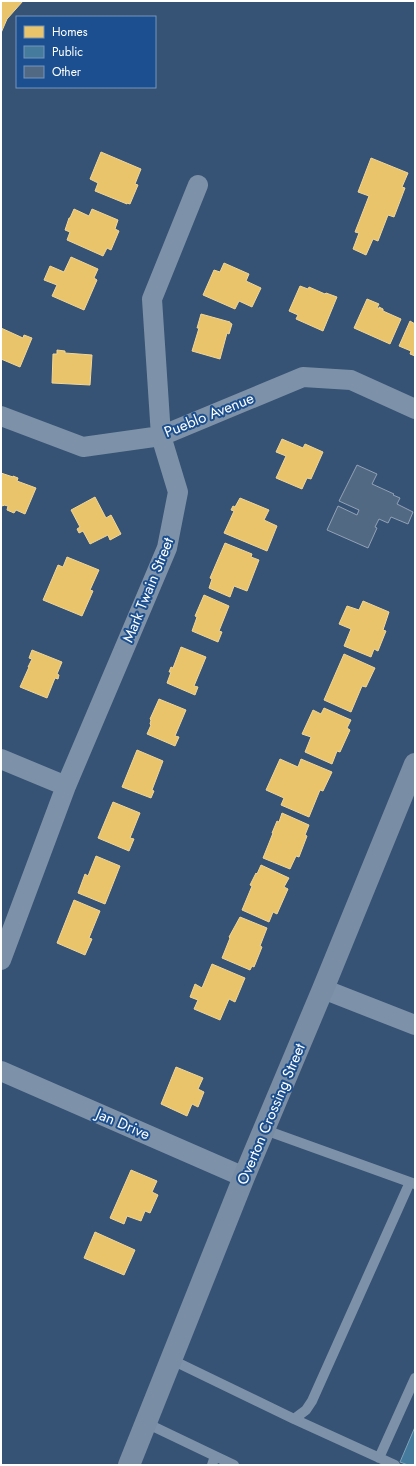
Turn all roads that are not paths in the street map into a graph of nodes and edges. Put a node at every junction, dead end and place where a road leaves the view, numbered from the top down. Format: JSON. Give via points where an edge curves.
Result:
{"nodes":[{"id":1,"x":198,"y":185,"type":"dead end"},
{"id":2,"x":415,"y":409,"type":"edge"},
{"id":3,"x":1,"y":416,"type":"edge"},
{"id":4,"x":161,"y":436,"type":"junction"},
{"id":5,"x":1,"y":759,"type":"edge"},
{"id":6,"x":415,"y":764,"type":"edge"},
{"id":7,"x":66,"y":786,"type":"junction"},
{"id":8,"x":1,"y":960,"type":"edge"},
{"id":9,"x":324,"y":989,"type":"junction"},
{"id":10,"x":415,"y":1025,"type":"edge"},
{"id":11,"x":1,"y":1071,"type":"edge"},
{"id":12,"x":265,"y":1130,"type":"junction"},
{"id":13,"x":244,"y":1177,"type":"junction"},
{"id":14,"x":412,"y":1183,"type":"edge"},
{"id":15,"x":172,"y":1360,"type":"junction"},
{"id":16,"x":414,"y":1381,"type":"edge"},
{"id":17,"x":294,"y":1419,"type":"junction"},
{"id":18,"x":146,"y":1423,"type":"junction"},
{"id":19,"x":378,"y":1458,"type":"junction"},
{"id":20,"x":213,"y":1461,"type":"edge"},
{"id":21,"x":129,"y":1465,"type":"edge"},
{"id":22,"x":234,"y":1465,"type":"edge"},
{"id":23,"x":395,"y":1465,"type":"edge"}],
"edges":[{"from":1,"to":4,"type":"street","name":"Mark Twain Street","via":[[152,299]]},
{"from":2,"to":4,"type":"street","name":"Pueblo Avenue","via":[[351,380],[303,377]]},
{"from":3,"to":4,"type":"street","name":"Pueblo Avenue","via":[[83,448]]},
{"from":4,"to":7,"type":"street","name":"Mark Twain Street","via":[[178,492],[167,548]]},
{"from":5,"to":7,"type":"street"},
{"from":6,"to":9,"type":"street","name":"Overton Crossing Street"},
{"from":7,"to":8,"type":"street","name":"Mark Twain Street"},
{"from":9,"to":10,"type":"street"},
{"from":9,"to":12,"type":"street","name":"Overton Crossing Street"},
{"from":11,"to":13,"type":"street","name":"Jan Drive"},
{"from":12,"to":13,"type":"street","name":"Overton Crossing Street"},
{"from":12,"to":14,"type":"lane"},
{"from":13,"to":15,"type":"street","name":"Overton Crossing Street"},
{"from":14,"to":17,"type":"lane","via":[[312,1401],[306,1410]]},
{"from":15,"to":17,"type":"lane"},
{"from":15,"to":18,"type":"street","name":"Overton Crossing Street"},
{"from":16,"to":19,"type":"lane"},
{"from":17,"to":19,"type":"lane"},
{"from":18,"to":20,"type":"lane"},
{"from":18,"to":21,"type":"street","name":"Overton Crossing Street"},
{"from":19,"to":23,"type":"lane"},
{"from":20,"to":22,"type":"lane"}]}
